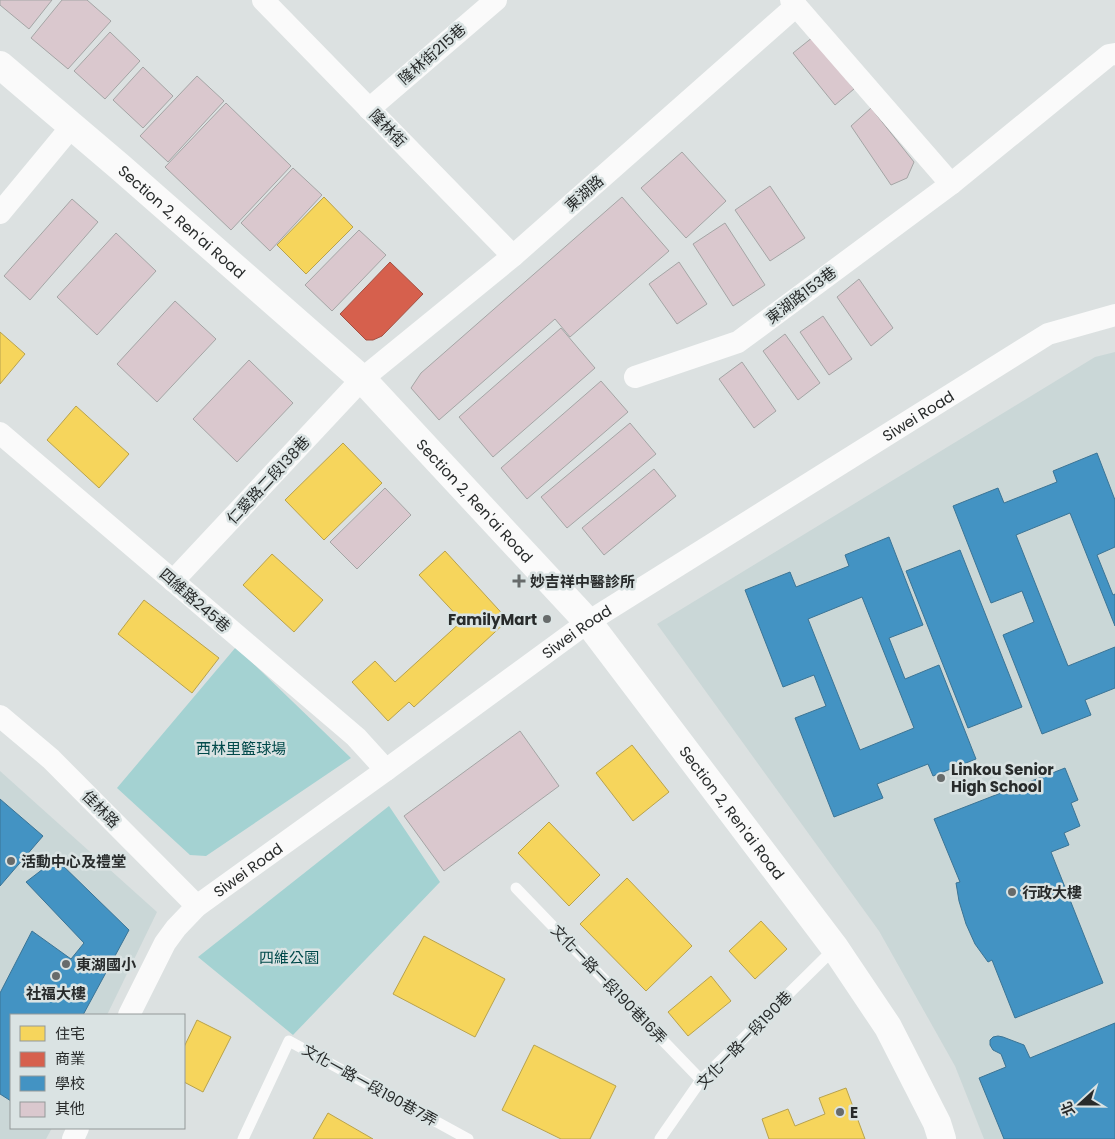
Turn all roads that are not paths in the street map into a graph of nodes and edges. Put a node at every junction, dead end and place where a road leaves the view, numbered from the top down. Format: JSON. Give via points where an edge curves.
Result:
{"nodes":[{"id":1,"x":262,"y":0,"type":"edge"},
{"id":2,"x":496,"y":0,"type":"edge"},
{"id":3,"x":797,"y":2,"type":"edge"},
{"id":4,"x":1115,"y":54,"type":"edge"},
{"id":5,"x":0,"y":65,"type":"edge"},
{"id":6,"x":369,"y":109,"type":"junction"},
{"id":7,"x":72,"y":126,"type":"junction"},
{"id":8,"x":951,"y":184,"type":"junction"},
{"id":9,"x":0,"y":213,"type":"edge"},
{"id":10,"x":513,"y":256,"type":"junction"},
{"id":11,"x":1115,"y":315,"type":"edge"},
{"id":12,"x":635,"y":377,"type":"dead end"},
{"id":13,"x":362,"y":379,"type":"junction"},
{"id":14,"x":0,"y":433,"type":"edge"},
{"id":15,"x":173,"y":581,"type":"junction"},
{"id":16,"x":588,"y":622,"type":"junction"},
{"id":17,"x":0,"y":716,"type":"edge"},
{"id":18,"x":386,"y":770,"type":"junction"},
{"id":19,"x":516,"y":888,"type":"dead end"},
{"id":20,"x":197,"y":906,"type":"junction"},
{"id":21,"x":835,"y":948,"type":"junction"},
{"id":22,"x":130,"y":1014,"type":"edge"},
{"id":23,"x":701,"y":1080,"type":"junction"},
{"id":24,"x":243,"y":1139,"type":"edge"},
{"id":25,"x":468,"y":1139,"type":"edge"},
{"id":26,"x":660,"y":1139,"type":"edge"},
{"id":27,"x":942,"y":1139,"type":"edge"}],
"edges":[{"from":1,"to":6,"type":"street","name":"隆林街"},
{"from":2,"to":6,"type":"street","name":"隆林街215巷"},
{"from":3,"to":8,"type":"street"},
{"from":3,"to":10,"type":"street","name":"東湖路"},
{"from":4,"to":8,"type":"street","name":"東湖路153巷","via":[[1109,55]]},
{"from":5,"to":7,"type":"main road","name":"Section 2, Ren'ai Road"},
{"from":6,"to":10,"type":"street","name":"隆林街"},
{"from":7,"to":9,"type":"street"},
{"from":7,"to":13,"type":"main road","name":"Section 2, Ren'ai Road"},
{"from":8,"to":12,"type":"street","name":"東湖路153巷","via":[[738,342]]},
{"from":10,"to":13,"type":"street","name":"東湖路"},
{"from":11,"to":16,"type":"street","name":"Siwei Road","via":[[1048,334]]},
{"from":13,"to":15,"type":"street","name":"仁愛路二段138巷"},
{"from":13,"to":16,"type":"main road","name":"Section 2, Ren'ai Road"},
{"from":14,"to":15,"type":"street","name":"四維路245巷"},
{"from":15,"to":18,"type":"street","name":"四維路245巷","via":[[356,738]]},
{"from":16,"to":18,"type":"street","name":"Siwei Road"},
{"from":16,"to":21,"type":"main road","name":"Section 2, Ren'ai Road"},
{"from":17,"to":20,"type":"street","name":"佳林路","via":[[51,759]]},
{"from":18,"to":20,"type":"street","name":"Siwei Road"},
{"from":19,"to":23,"type":"lane","name":"文化一路一段190巷16弄"},
{"from":20,"to":22,"type":"street","name":"Siwei Road","via":[[165,943]]},
{"from":21,"to":23,"type":"lane","name":"文化一路一段190巷"},
{"from":21,"to":27,"type":"main road","name":"Section 2, Ren'ai Road","via":[[888,1027]]},
{"from":23,"to":26,"type":"lane","name":"文化一路一段190巷"},
{"from":24,"to":25,"type":"lane","name":"文化一路一段190巷7弄","via":[[289,1041]]}]}
